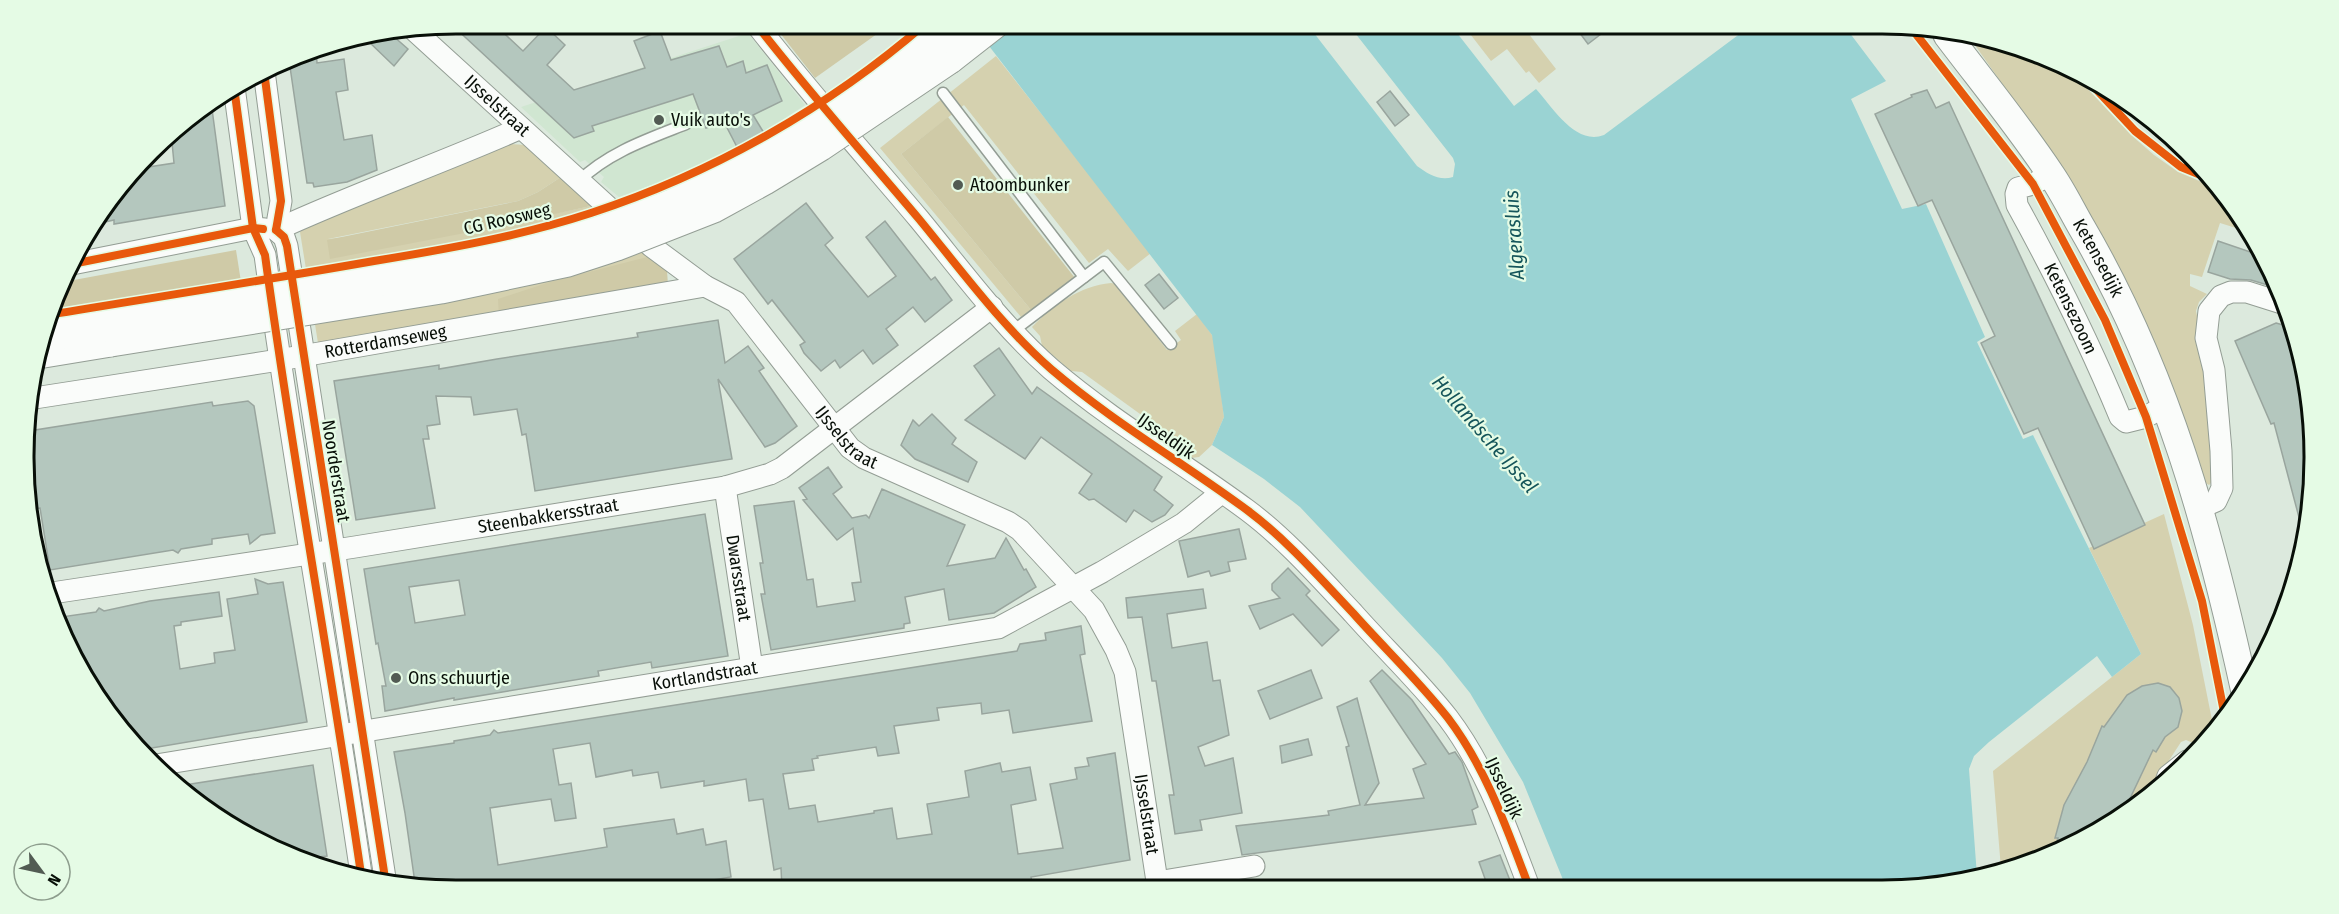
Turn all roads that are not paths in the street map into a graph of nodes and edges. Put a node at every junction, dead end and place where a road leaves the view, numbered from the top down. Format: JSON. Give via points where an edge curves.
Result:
{"nodes":[{"id":1,"x":764,"y":34,"type":"edge"},
{"id":2,"x":967,"y":34,"type":"edge"},
{"id":3,"x":420,"y":36,"type":"edge"},
{"id":4,"x":947,"y":41,"type":"edge"},
{"id":5,"x":1951,"y":41,"type":"edge"},
{"id":6,"x":265,"y":81,"type":"edge"},
{"id":7,"x":944,"y":93,"type":"dead end"},
{"id":8,"x":235,"y":98,"type":"edge"},
{"id":9,"x":686,"y":124,"type":"dead end"},
{"id":10,"x":521,"y":128,"type":"junction"},
{"id":11,"x":2051,"y":174,"type":"junction"},
{"id":12,"x":579,"y":181,"type":"junction"},
{"id":13,"x":253,"y":228,"type":"junction"},
{"id":14,"x":276,"y":230,"type":"junction"},
{"id":15,"x":82,"y":262,"type":"edge"},
{"id":16,"x":1084,"y":277,"type":"junction"},
{"id":17,"x":705,"y":286,"type":"junction"},
{"id":18,"x":2274,"y":301,"type":"edge"},
{"id":19,"x":992,"y":307,"type":"junction"},
{"id":20,"x":1013,"y":331,"type":"junction"},
{"id":21,"x":110,"y":334,"type":"junction"},
{"id":22,"x":53,"y":335,"type":"edge"},
{"id":23,"x":1171,"y":344,"type":"dead end"},
{"id":24,"x":48,"y":352,"type":"edge"},
{"id":25,"x":303,"y":356,"type":"junction"},
{"id":26,"x":279,"y":360,"type":"junction"},
{"id":27,"x":39,"y":397,"type":"edge"},
{"id":28,"x":2164,"y":406,"type":"junction"},
{"id":29,"x":835,"y":428,"type":"junction"},
{"id":30,"x":725,"y":487,"type":"junction"},
{"id":31,"x":1221,"y":493,"type":"junction"},
{"id":32,"x":2200,"y":508,"type":"junction"},
{"id":33,"x":334,"y":549,"type":"junction"},
{"id":34,"x":309,"y":552,"type":"junction"},
{"id":35,"x":1073,"y":586,"type":"junction"},
{"id":36,"x":56,"y":591,"type":"edge"},
{"id":37,"x":752,"y":668,"type":"junction"},
{"id":38,"x":2242,"y":678,"type":"edge"},
{"id":39,"x":363,"y":732,"type":"junction"},
{"id":40,"x":340,"y":734,"type":"junction"},
{"id":41,"x":166,"y":763,"type":"edge"},
{"id":42,"x":1254,"y":866,"type":"dead end"},
{"id":43,"x":360,"y":868,"type":"edge"},
{"id":44,"x":384,"y":873,"type":"edge"},
{"id":45,"x":1157,"y":880,"type":"edge"},
{"id":46,"x":1183,"y":880,"type":"edge"},
{"id":47,"x":1526,"y":880,"type":"edge"}],
"edges":[{"from":1,"to":19,"type":"street","name":"IJsseldijk"},
{"from":2,"to":4,"type":"street"},
{"from":3,"to":10,"type":"street","name":"IJsselstraat"},
{"from":4,"to":21,"type":"main road","name":"CG Roosweg","bridge":true,"via":[[811,133],[709,189],[608,230],[487,261]]},
{"from":5,"to":11,"type":"street","name":"Ketensedijk"},
{"from":6,"to":14,"type":"street","via":[[281,201]]},
{"from":7,"to":16,"type":"lane"},
{"from":8,"to":13,"type":"street"},
{"from":9,"to":12,"type":"lane","via":[[625,148],[593,167]]},
{"from":10,"to":12,"type":"street","name":"IJsselstraat"},
{"from":10,"to":14,"type":"street"},
{"from":11,"to":28,"type":"street","name":"Ketensedijk","via":[[2111,280],[2143,348]]},
{"from":11,"to":28,"type":"street","name":"Ketensezoom","via":[[2018,188],[2017,205],[2057,277],[2120,417],[2126,422],[2146,417]]},
{"from":12,"to":17,"type":"street","name":"IJsselstraat","via":[[651,246]]},
{"from":13,"to":14,"type":"street"},
{"from":13,"to":15,"type":"street"},
{"from":13,"to":26,"type":"street","via":[[265,255]]},
{"from":14,"to":25,"type":"street","name":"Noorderstraat","via":[[284,237],[286,246]]},
{"from":16,"to":20,"type":"lane"},
{"from":16,"to":23,"type":"lane","via":[[1104,262]]},
{"from":17,"to":25,"type":"street","name":"Rotterdamseweg"},
{"from":17,"to":29,"type":"street","name":"IJsselstraat","via":[[736,302]]},
{"from":18,"to":32,"type":"street","via":[[2247,292],[2231,292],[2221,296],[2209,311],[2206,338],[2215,382],[2222,488],[2216,501]]},
{"from":19,"to":20,"type":"street","name":"IJsseldijk"},
{"from":19,"to":29,"type":"street","name":"Steenbakkersstraat"},
{"from":20,"to":31,"type":"street","name":"IJsseldijk","via":[[1049,367],[1093,402]]},
{"from":21,"to":22,"type":"main road","name":"CG Roosweg"},
{"from":21,"to":24,"type":"street","name":"CG Roosweg"},
{"from":25,"to":26,"type":"street","name":"Rotterdamseweg"},
{"from":25,"to":33,"type":"street","name":"Noorderstraat"},
{"from":26,"to":27,"type":"street","name":"Rotterdamseweg"},
{"from":26,"to":34,"type":"street"},
{"from":28,"to":32,"type":"street","name":"Ketensedijk"},
{"from":29,"to":30,"type":"street","name":"Steenbakkersstraat","via":[[782,468]]},
{"from":29,"to":35,"type":"street","name":"IJsselstraat","via":[[850,448],[864,458],[1008,522]]},
{"from":30,"to":33,"type":"street","name":"Steenbakkersstraat"},
{"from":30,"to":37,"type":"street","name":"Dwarsstraat"},
{"from":31,"to":35,"type":"street","name":"Kortlandstraat","via":[[1184,523]]},
{"from":31,"to":47,"type":"street","name":"IJsseldijk","via":[[1283,541],[1448,718],[1480,770]]},
{"from":32,"to":38,"type":"street","name":"Ketensedijk"},
{"from":33,"to":34,"type":"street","name":"Steenbakkersstraat"},
{"from":33,"to":39,"type":"street","name":"Noorderstraat"},
{"from":34,"to":36,"type":"street","name":"Steenbakkersstraat"},
{"from":34,"to":40,"type":"street"},
{"from":35,"to":37,"type":"street","name":"Kortlandstraat","via":[[998,628]]},
{"from":35,"to":45,"type":"street","name":"IJsselstraat","via":[[1094,610],[1125,672]]},
{"from":37,"to":39,"type":"street","name":"Kortlandstraat"},
{"from":39,"to":40,"type":"street","name":"Kortlandstraat"},
{"from":39,"to":44,"type":"street","name":"Noorderstraat"},
{"from":40,"to":41,"type":"street","name":"Kortlandstraat"},
{"from":40,"to":43,"type":"street"},
{"from":42,"to":46,"type":"street"}]}
